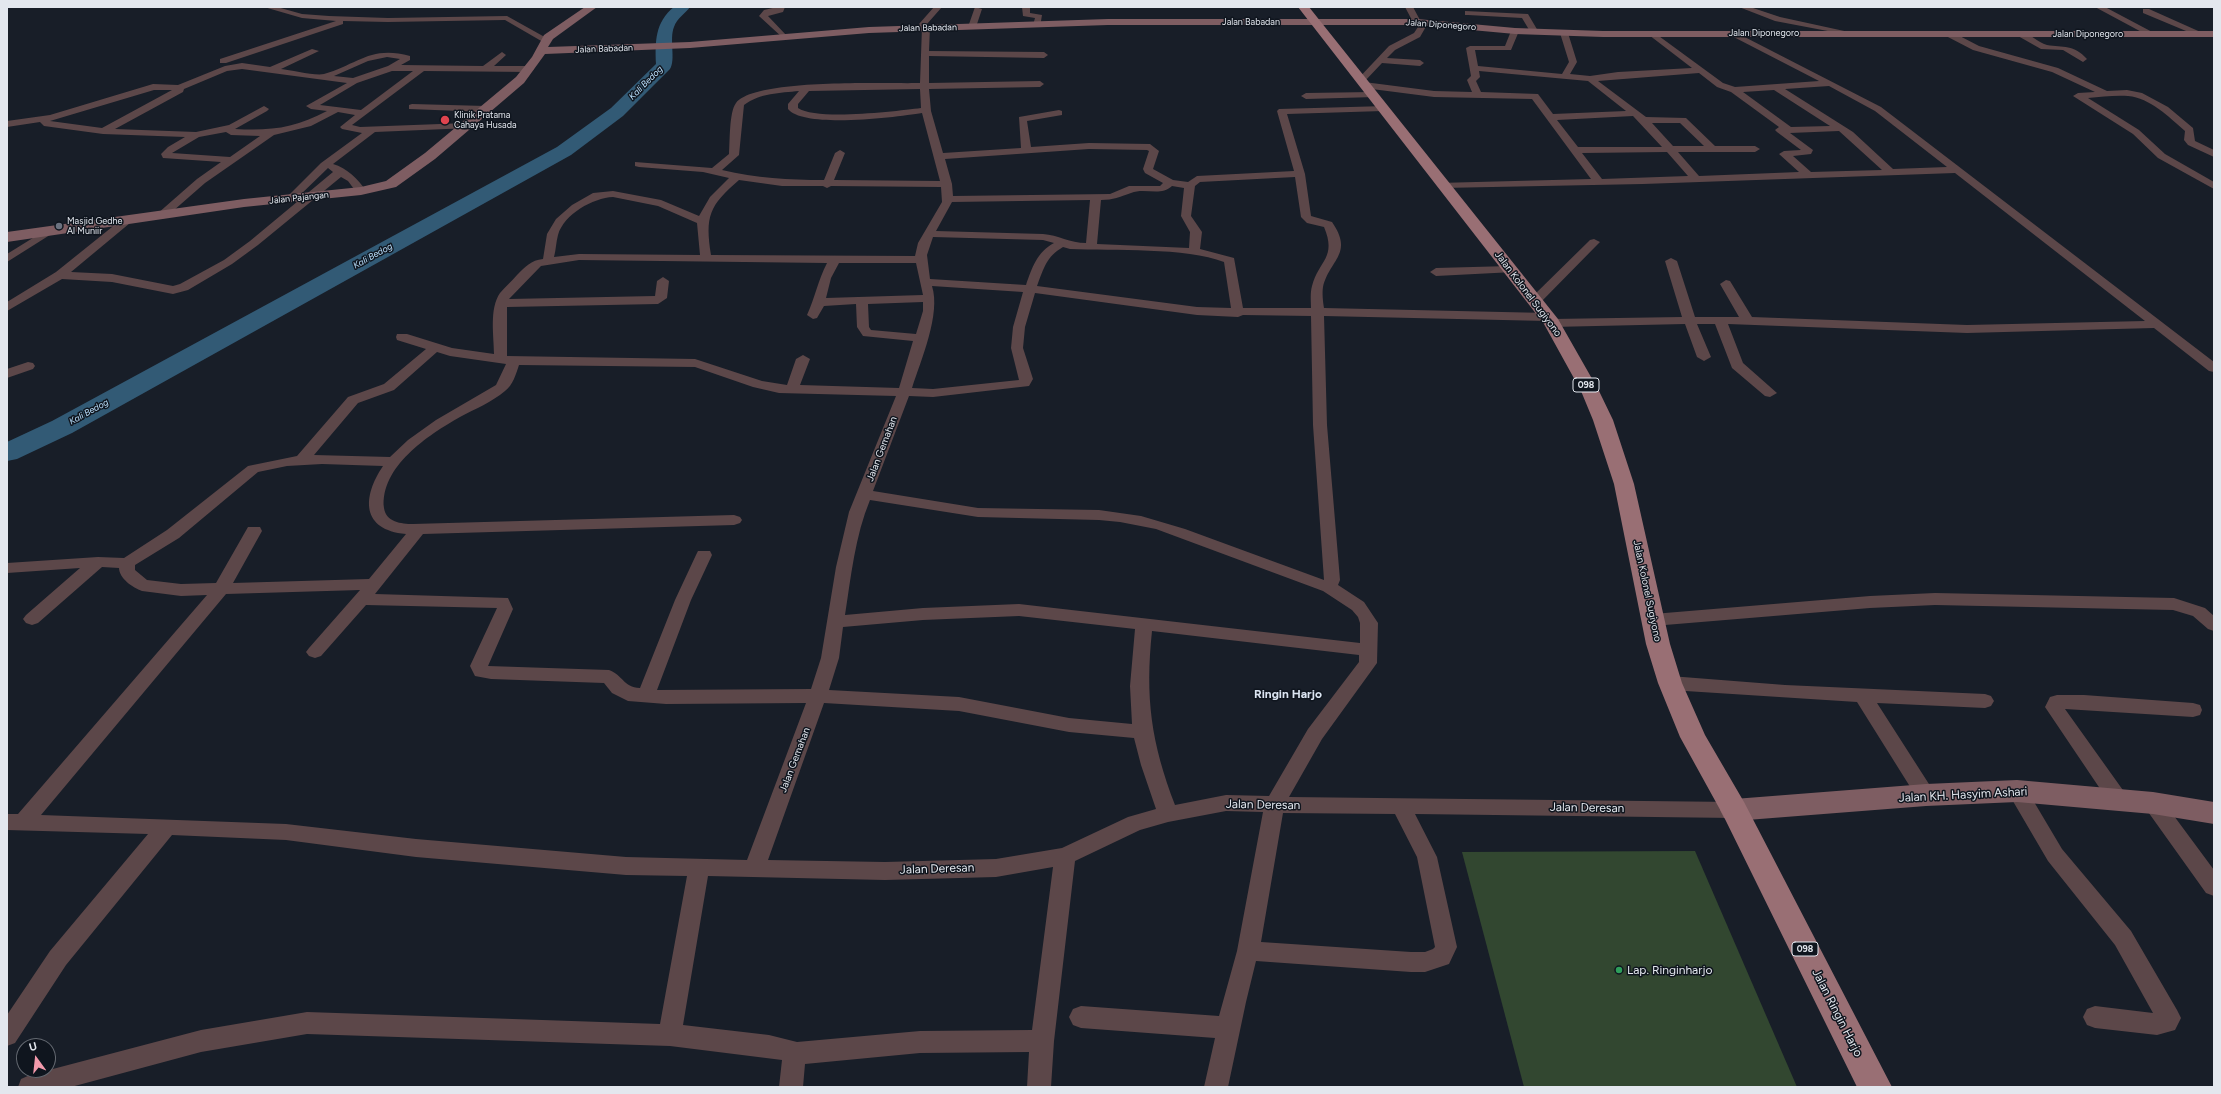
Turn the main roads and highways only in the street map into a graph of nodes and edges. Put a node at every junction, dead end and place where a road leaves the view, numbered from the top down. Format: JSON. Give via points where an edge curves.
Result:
{"nodes":[{"id":1,"x":592,"y":7,"type":"edge"},
{"id":2,"x":1303,"y":7,"type":"edge"},
{"id":3,"x":1315,"y":22,"type":"junction"},
{"id":4,"x":2186,"y":34,"type":"junction"},
{"id":5,"x":2214,"y":34,"type":"edge"},
{"id":6,"x":543,"y":45,"type":"junction"},
{"id":7,"x":2214,"y":46,"type":"edge"},
{"id":8,"x":8,"y":236,"type":"edge"},
{"id":9,"x":1734,"y":810,"type":"junction"},
{"id":10,"x":2214,"y":813,"type":"edge"},
{"id":11,"x":1875,"y":1087,"type":"edge"}],
"edges":[{"from":1,"to":6,"type":"main road"},
{"from":2,"to":3,"type":"main road","number":"098"},
{"from":3,"to":4,"type":"main road","name":"Jalan Diponegoro","via":[[1420,23],[1564,33]]},
{"from":3,"to":6,"type":"main road","name":"Jalan Babadan","via":[[1129,21],[926,27],[690,45]]},
{"from":3,"to":9,"type":"main road","name":"Jalan Kolonel Sugiyono","number":"098","via":[[1535,301],[1549,320],[1590,391],[1624,484],[1653,620],[1670,683],[1693,737]]},
{"from":4,"to":5,"type":"main road","name":"Jalan Diponegoro"},
{"from":4,"to":7,"type":"main road"},
{"from":6,"to":8,"type":"main road","name":"Jalan Pajangan","via":[[530,69],[467,126],[402,178],[385,186]]},
{"from":9,"to":10,"type":"main road","name":"Jalan KH. Hasyim Ashari","via":[[1926,795],[2017,791],[2118,799]]},
{"from":9,"to":11,"type":"main road","name":"Jalan Ringin Harjo","number":"098"}]}
